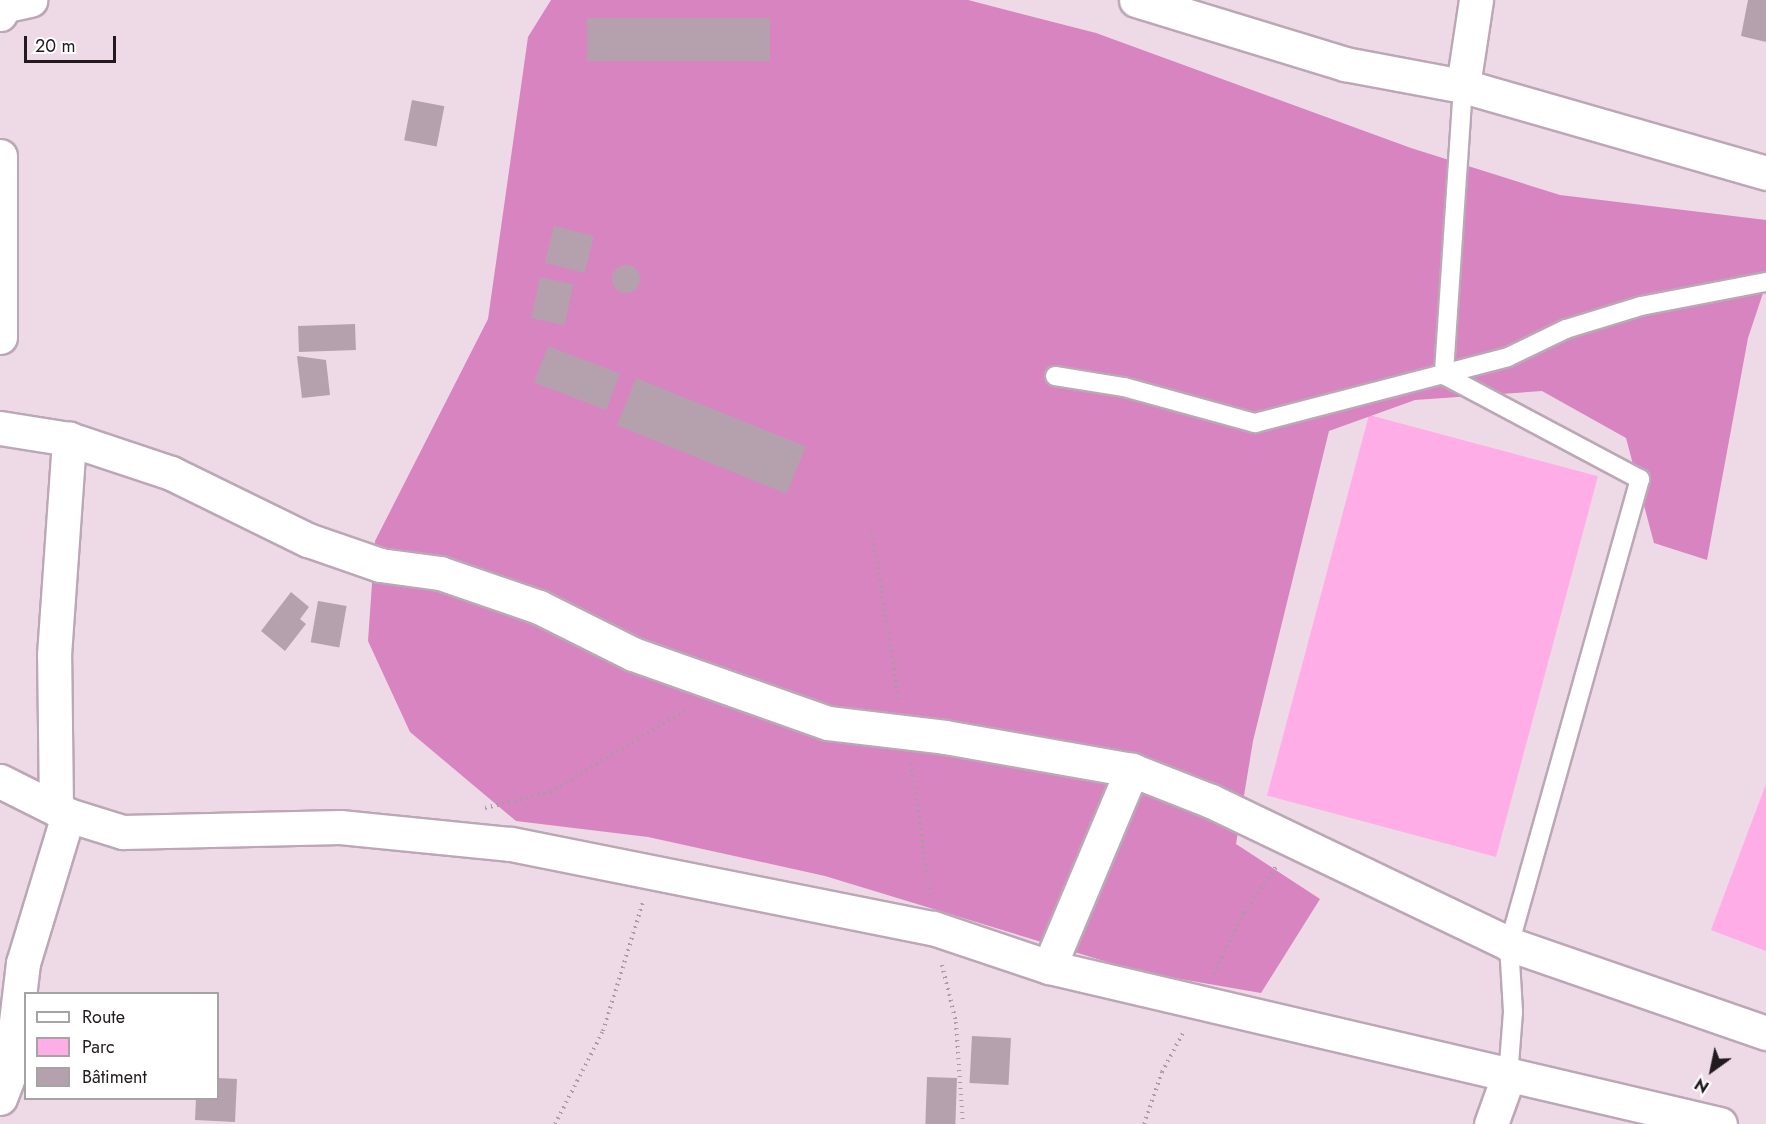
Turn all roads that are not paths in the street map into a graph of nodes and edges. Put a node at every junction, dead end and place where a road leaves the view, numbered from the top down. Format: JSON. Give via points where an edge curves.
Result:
{"nodes":[{"id":1,"x":30,"y":0,"type":"edge"},
{"id":2,"x":1136,"y":0,"type":"edge"},
{"id":3,"x":1476,"y":0,"type":"edge"},
{"id":4,"x":0,"y":14,"type":"edge"},
{"id":5,"x":1463,"y":86,"type":"junction"},
{"id":6,"x":0,"y":156,"type":"edge"},
{"id":7,"x":1766,"y":173,"type":"edge"},
{"id":8,"x":1766,"y":282,"type":"edge"},
{"id":9,"x":0,"y":337,"type":"edge"},
{"id":10,"x":1444,"y":375,"type":"junction"},
{"id":11,"x":1055,"y":376,"type":"dead end"},
{"id":12,"x":0,"y":428,"type":"edge"},
{"id":13,"x":69,"y":439,"type":"junction"},
{"id":14,"x":1132,"y":770,"type":"junction"},
{"id":15,"x":0,"y":781,"type":"edge"},
{"id":16,"x":62,"y":812,"type":"junction"},
{"id":17,"x":1509,"y":944,"type":"junction"},
{"id":18,"x":1048,"y":967,"type":"junction"},
{"id":19,"x":1766,"y":1033,"type":"edge"},
{"id":20,"x":1508,"y":1077,"type":"junction"},
{"id":21,"x":0,"y":1098,"type":"edge"},
{"id":22,"x":1491,"y":1124,"type":"edge"},
{"id":23,"x":1720,"y":1124,"type":"edge"}],
"edges":[{"from":1,"to":4,"type":"street","via":[[2,6]]},
{"from":2,"to":5,"type":"street","via":[[1345,64]]},
{"from":3,"to":5,"type":"street"},
{"from":5,"to":7,"type":"street"},
{"from":5,"to":10,"type":"lane"},
{"from":6,"to":9,"type":"street"},
{"from":8,"to":10,"type":"lane","via":[[1641,306],[1566,328],[1508,357]]},
{"from":10,"to":11,"type":"lane","via":[[1255,423],[1124,387]]},
{"from":10,"to":17,"type":"lane","via":[[1640,479]]},
{"from":12,"to":13,"type":"street"},
{"from":13,"to":14,"type":"street","via":[[171,472],[308,540],[380,565],[440,573],[539,608],[633,654],[828,723]]},
{"from":13,"to":16,"type":"street","via":[[54,655]]},
{"from":14,"to":17,"type":"street","via":[[1211,801]]},
{"from":14,"to":18,"type":"street"},
{"from":15,"to":16,"type":"street"},
{"from":16,"to":18,"type":"street","via":[[123,832],[340,827],[500,842],[933,928]]},
{"from":16,"to":21,"type":"street","via":[[23,963],[10,1072]]},
{"from":17,"to":19,"type":"street"},
{"from":17,"to":20,"type":"lane","via":[[1513,1012]]},
{"from":18,"to":20,"type":"street"},
{"from":20,"to":22,"type":"street"},
{"from":20,"to":23,"type":"street"}]}
